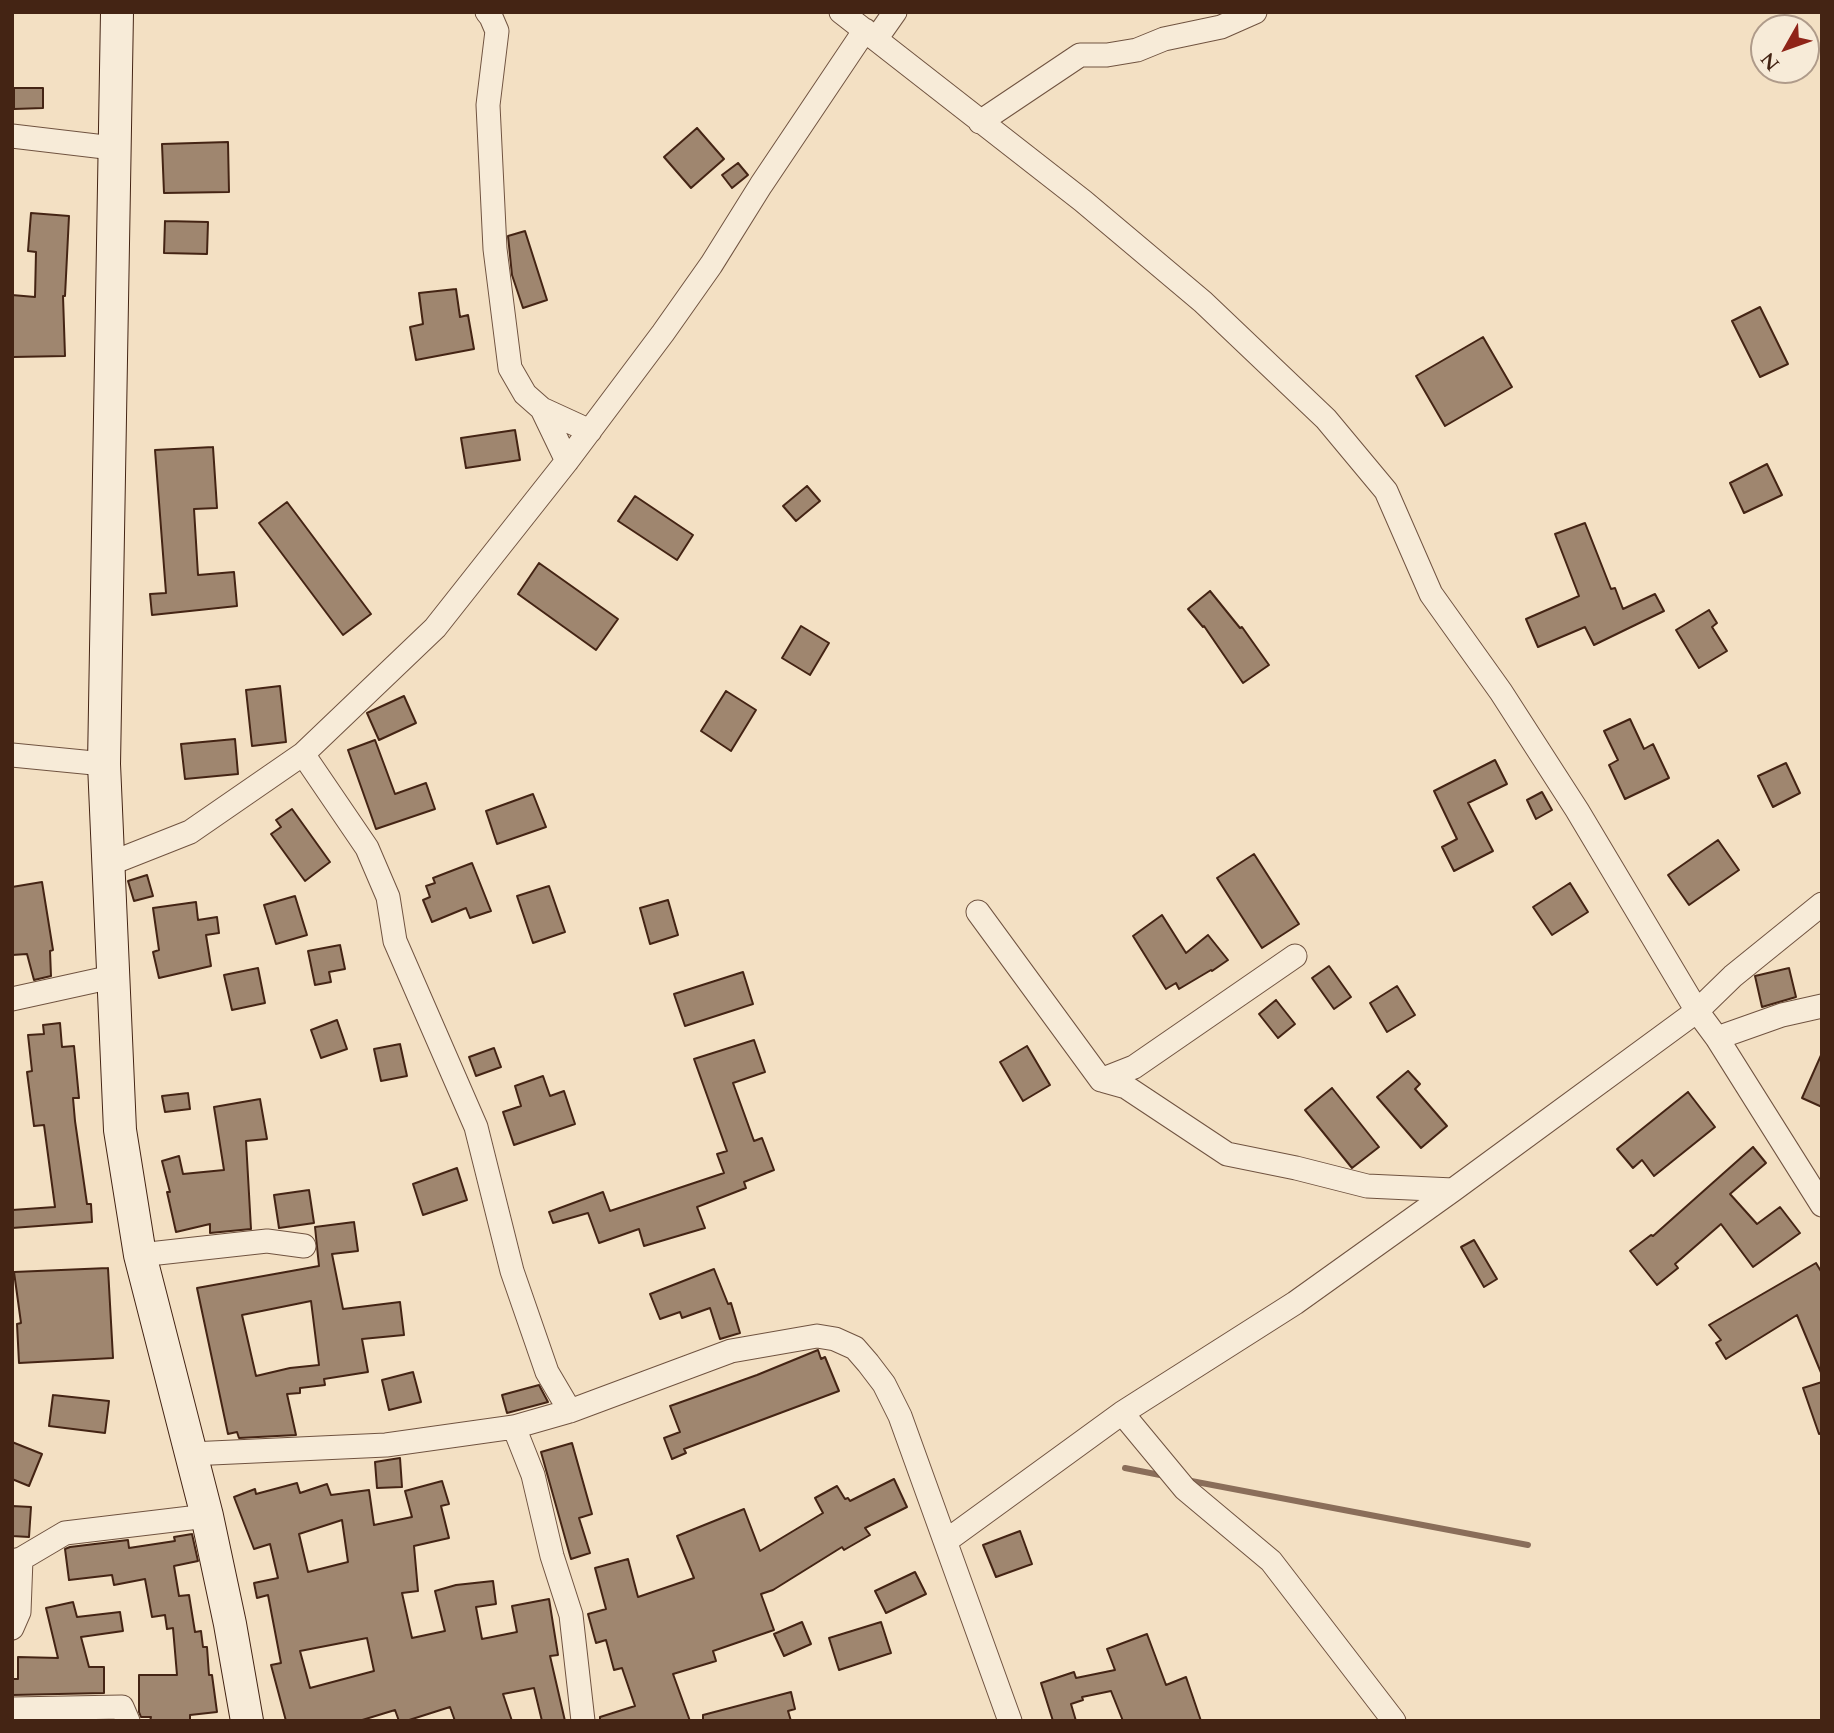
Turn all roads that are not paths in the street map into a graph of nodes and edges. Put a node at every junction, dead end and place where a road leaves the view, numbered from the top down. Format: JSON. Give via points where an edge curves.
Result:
{"nodes":[{"id":1,"x":117,"y":12,"type":"edge"},
{"id":2,"x":487,"y":12,"type":"edge"},
{"id":3,"x":841,"y":12,"type":"edge"},
{"id":4,"x":895,"y":12,"type":"edge"},
{"id":5,"x":1255,"y":12,"type":"edge"},
{"id":6,"x":870,"y":34,"type":"junction"},
{"id":7,"x":980,"y":122,"type":"junction"},
{"id":8,"x":12,"y":136,"type":"edge"},
{"id":9,"x":113,"y":148,"type":"junction"},
{"id":10,"x":542,"y":409,"type":"junction"},
{"id":11,"x":590,"y":431,"type":"junction"},
{"id":12,"x":567,"y":461,"type":"junction"},
{"id":13,"x":303,"y":754,"type":"junction"},
{"id":14,"x":12,"y":755,"type":"edge"},
{"id":15,"x":104,"y":764,"type":"junction"},
{"id":16,"x":109,"y":864,"type":"junction"},
{"id":17,"x":1822,"y":904,"type":"edge"},
{"id":18,"x":978,"y":912,"type":"dead end"},
{"id":19,"x":1295,"y":956,"type":"dead end"},
{"id":20,"x":112,"y":977,"type":"junction"},
{"id":21,"x":12,"y":999,"type":"edge"},
{"id":22,"x":1822,"y":1006,"type":"edge"},
{"id":23,"x":1697,"y":1011,"type":"junction"},
{"id":24,"x":1717,"y":1038,"type":"junction"},
{"id":25,"x":1101,"y":1080,"type":"junction"},
{"id":26,"x":1453,"y":1190,"type":"junction"},
{"id":27,"x":1822,"y":1205,"type":"edge"},
{"id":28,"x":304,"y":1246,"type":"dead end"},
{"id":29,"x":140,"y":1255,"type":"junction"},
{"id":30,"x":570,"y":1411,"type":"junction"},
{"id":31,"x":1122,"y":1413,"type":"junction"},
{"id":32,"x":514,"y":1427,"type":"junction"},
{"id":33,"x":190,"y":1454,"type":"junction"},
{"id":34,"x":207,"y":1516,"type":"junction"},
{"id":35,"x":946,"y":1541,"type":"junction"},
{"id":36,"x":16,"y":1560,"type":"edge"},
{"id":37,"x":12,"y":1628,"type":"edge"},
{"id":38,"x":12,"y":1709,"type":"edge"},
{"id":39,"x":128,"y":1721,"type":"edge"},
{"id":40,"x":247,"y":1721,"type":"edge"},
{"id":41,"x":583,"y":1721,"type":"edge"},
{"id":42,"x":1010,"y":1721,"type":"edge"},
{"id":43,"x":1394,"y":1721,"type":"edge"}],
"edges":[{"from":1,"to":9,"type":"main road"},
{"from":2,"to":10,"type":"street","via":[[497,31],[488,105],[495,249],[509,368],[525,394]]},
{"from":3,"to":6,"type":"street"},
{"from":4,"to":6,"type":"street"},
{"from":5,"to":7,"type":"street","via":[[1221,27],[1164,38],[1137,50],[1080,55]]},
{"from":6,"to":7,"type":"street"},
{"from":6,"to":11,"type":"street"},
{"from":7,"to":23,"type":"street","via":[[1203,302],[1326,419],[1386,491],[1431,594],[1577,810]]},
{"from":8,"to":9,"type":"street"},
{"from":9,"to":15,"type":"main road"},
{"from":10,"to":11,"type":"street"},
{"from":10,"to":12,"type":"street"},
{"from":11,"to":12,"type":"street"},
{"from":12,"to":13,"type":"street","via":[[435,628]]},
{"from":13,"to":16,"type":"street","via":[[190,832]]},
{"from":13,"to":30,"type":"street","via":[[368,848],[388,897],[395,941],[476,1127],[512,1271],[547,1371]]},
{"from":14,"to":15,"type":"street"},
{"from":15,"to":16,"type":"main road"},
{"from":16,"to":20,"type":"main road"},
{"from":17,"to":23,"type":"street"},
{"from":18,"to":25,"type":"street"},
{"from":19,"to":25,"type":"street","via":[[1134,1067]]},
{"from":20,"to":21,"type":"street"},
{"from":20,"to":29,"type":"main road","via":[[120,1130]]},
{"from":22,"to":24,"type":"street"},
{"from":23,"to":24,"type":"street"},
{"from":23,"to":26,"type":"street"},
{"from":24,"to":27,"type":"street"},
{"from":25,"to":26,"type":"street","via":[[1126,1087],[1227,1154],[1367,1186]]},
{"from":26,"to":31,"type":"street","via":[[1295,1303]]},
{"from":28,"to":29,"type":"street","via":[[267,1241]]},
{"from":29,"to":33,"type":"main road"},
{"from":30,"to":32,"type":"street"},
{"from":30,"to":35,"type":"street","via":[[731,1351],[817,1336],[835,1339],[855,1349],[884,1384]]},
{"from":31,"to":35,"type":"street"},
{"from":31,"to":43,"type":"street","via":[[1185,1489],[1270,1561]]},
{"from":32,"to":33,"type":"street","via":[[386,1445]]},
{"from":32,"to":41,"type":"street","via":[[533,1475],[571,1615]]},
{"from":33,"to":34,"type":"main road"},
{"from":34,"to":36,"type":"street","via":[[65,1533]]},
{"from":34,"to":40,"type":"main road"},
{"from":35,"to":42,"type":"street"},
{"from":36,"to":37,"type":"street","via":[[19,1612]]},
{"from":38,"to":39,"type":"street","via":[[122,1707]]}]}
